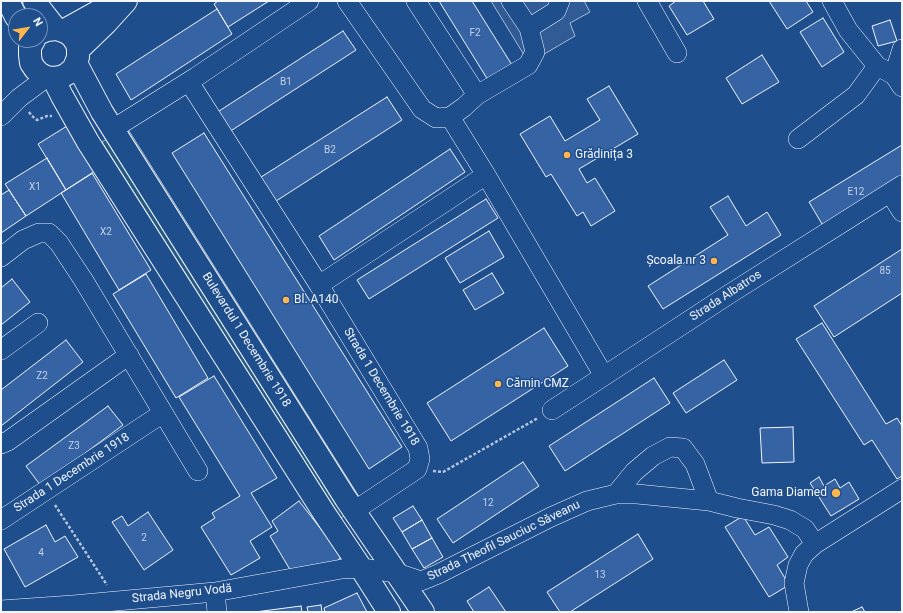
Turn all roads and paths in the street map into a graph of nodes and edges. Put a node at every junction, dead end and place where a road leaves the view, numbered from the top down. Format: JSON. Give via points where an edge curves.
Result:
{"nodes":[{"id":1,"x":34,"y":1,"type":"edge"},
{"id":2,"x":118,"y":1,"type":"edge"},
{"id":3,"x":126,"y":1,"type":"edge"},
{"id":4,"x":309,"y":1,"type":"edge"},
{"id":5,"x":348,"y":1,"type":"edge"},
{"id":6,"x":416,"y":1,"type":"edge"},
{"id":7,"x":511,"y":1,"type":"edge"},
{"id":8,"x":560,"y":1,"type":"edge"},
{"id":9,"x":647,"y":1,"type":"edge"},
{"id":10,"x":832,"y":1,"type":"edge"},
{"id":11,"x":529,"y":28,"type":"junction"},
{"id":12,"x":42,"y":49,"type":"edge"},
{"id":13,"x":902,"y":49,"type":"edge"},
{"id":14,"x":677,"y":53,"type":"dead end"},
{"id":15,"x":77,"y":57,"type":"junction"},
{"id":16,"x":877,"y":66,"type":"junction"},
{"id":17,"x":898,"y":81,"type":"edge"},
{"id":18,"x":189,"y":82,"type":"junction"},
{"id":19,"x":477,"y":95,"type":"junction"},
{"id":20,"x":1,"y":116,"type":"edge"},
{"id":21,"x":450,"y":117,"type":"junction"},
{"id":22,"x":113,"y":129,"type":"junction"},
{"id":23,"x":798,"y":139,"type":"dead end"},
{"id":24,"x":486,"y":175,"type":"junction"},
{"id":25,"x":896,"y":189,"type":"edge"},
{"id":26,"x":902,"y":212,"type":"edge"},
{"id":27,"x":1,"y":257,"type":"edge"},
{"id":28,"x":319,"y":285,"type":"junction"},
{"id":29,"x":38,"y":323,"type":"dead end"},
{"id":30,"x":1,"y":350,"type":"edge"},
{"id":31,"x":129,"y":355,"type":"junction"},
{"id":32,"x":604,"y":376,"type":"junction"},
{"id":33,"x":552,"y":410,"type":"joint"},
{"id":34,"x":163,"y":413,"type":"junction"},
{"id":35,"x":1,"y":444,"type":"edge"},
{"id":36,"x":417,"y":469,"type":"junction"},
{"id":37,"x":198,"y":471,"type":"dead end"},
{"id":38,"x":902,"y":488,"type":"edge"},
{"id":39,"x":46,"y":491,"type":"junction"},
{"id":40,"x":616,"y":494,"type":"junction"},
{"id":41,"x":709,"y":501,"type":"junction"},
{"id":42,"x":354,"y":511,"type":"junction"},
{"id":43,"x":1,"y":520,"type":"edge"},
{"id":44,"x":815,"y":544,"type":"junction"},
{"id":45,"x":361,"y":568,"type":"junction"},
{"id":46,"x":397,"y":574,"type":"junction"},
{"id":47,"x":215,"y":592,"type":"junction"},
{"id":48,"x":117,"y":601,"type":"junction"},
{"id":49,"x":74,"y":608,"type":"edge"},
{"id":50,"x":1,"y":610,"type":"edge"},
{"id":51,"x":217,"y":612,"type":"edge"},
{"id":52,"x":389,"y":612,"type":"edge"},
{"id":53,"x":423,"y":612,"type":"edge"},
{"id":54,"x":799,"y":612,"type":"edge"}],
"edges":[{"from":1,"to":12,"type":"main road"},
{"from":2,"to":12,"type":"main road"},
{"from":3,"to":15,"type":"main road"},
{"from":4,"to":18,"type":"street"},
{"from":5,"to":21,"type":"street","via":[[422,108],[436,118]]},
{"from":6,"to":19,"type":"street"},
{"from":7,"to":11,"type":"street"},
{"from":8,"to":11,"type":"street","via":[[556,11]]},
{"from":9,"to":14,"type":"street"},
{"from":10,"to":16,"type":"street","via":[[848,30]]},
{"from":11,"to":19,"type":"street","via":[[535,52],[528,66]]},
{"from":12,"to":15,"type":"main road","name":"Bulevardul 1 Decembrie 1918","via":[[69,34],[76,44]]},
{"from":12,"to":15,"type":"main road","via":[[61,77],[73,69]]},
{"from":12,"to":20,"type":"street","via":[[19,98]]},
{"from":12,"to":45,"type":"main road","via":[[65,101],[92,148]]},
{"from":13,"to":17,"type":"street"},
{"from":15,"to":22,"type":"main road","name":"Bulevardul 1 Decembrie 1918","via":[[92,95]]},
{"from":16,"to":17,"type":"street"},
{"from":16,"to":23,"type":"street","via":[[856,94]]},
{"from":18,"to":22,"type":"street"},
{"from":18,"to":28,"type":"street","name":"Strada 1 Decembrie 1918"},
{"from":19,"to":21,"type":"street"},
{"from":21,"to":24,"type":"street"},
{"from":22,"to":42,"type":"main road","name":"Bulevardul 1 Decembrie 1918"},
{"from":24,"to":28,"type":"street"},
{"from":24,"to":32,"type":"street"},
{"from":25,"to":26,"type":"street"},
{"from":25,"to":32,"type":"street","name":"Strada Albatros"},
{"from":27,"to":31,"type":"street","via":[[23,240],[39,233],[49,234],[59,243]]},
{"from":28,"to":36,"type":"street","name":"Strada 1 Decembrie 1918","via":[[418,448],[420,459]]},
{"from":29,"to":30,"type":"street"},
{"from":31,"to":34,"type":"street"},
{"from":31,"to":35,"type":"street"},
{"from":32,"to":33,"type":"street","name":"Strada Albatros"},
{"from":33,"to":36,"type":"path","via":[[443,472]]},
{"from":34,"to":37,"type":"street"},
{"from":34,"to":39,"type":"street","name":"Strada 1 Decembrie 1918"},
{"from":36,"to":42,"type":"street"},
{"from":38,"to":44,"type":"street"},
{"from":39,"to":43,"type":"street","name":"Strada 1 Decembrie 1918"},
{"from":39,"to":48,"type":"path"},
{"from":40,"to":41,"type":"street","name":"Strada Theofil Sauciuc Săveanu"},
{"from":40,"to":41,"type":"street","via":[[634,472],[653,456],[670,447],[682,448],[696,464]]},
{"from":40,"to":46,"type":"street","name":"Strada Theofil Sauciuc Săveanu","via":[[587,501],[551,517],[421,581]]},
{"from":41,"to":44,"type":"street","name":"Strada Theofil Sauciuc Săveanu","via":[[790,520],[804,529]]},
{"from":42,"to":46,"type":"main road","name":"Bulevardul 1 Decembrie 1918"},
{"from":44,"to":54,"type":"street","via":[[804,554],[798,565],[794,583]]},
{"from":45,"to":46,"type":"street","name":"Strada Theofil Sauciuc Săveanu"},
{"from":45,"to":47,"type":"street","name":"Strada Negru Vodă","via":[[342,569]]},
{"from":45,"to":52,"type":"main road"},
{"from":46,"to":53,"type":"main road","name":"Bulevardul 1 Decembrie 1918"},
{"from":47,"to":48,"type":"street","name":"Strada Negru Vodă"},
{"from":47,"to":51,"type":"street"},
{"from":48,"to":49,"type":"street","name":"Strada Negru Vodă"},
{"from":49,"to":50,"type":"street","name":"Strada Negru Vodă"}]}
